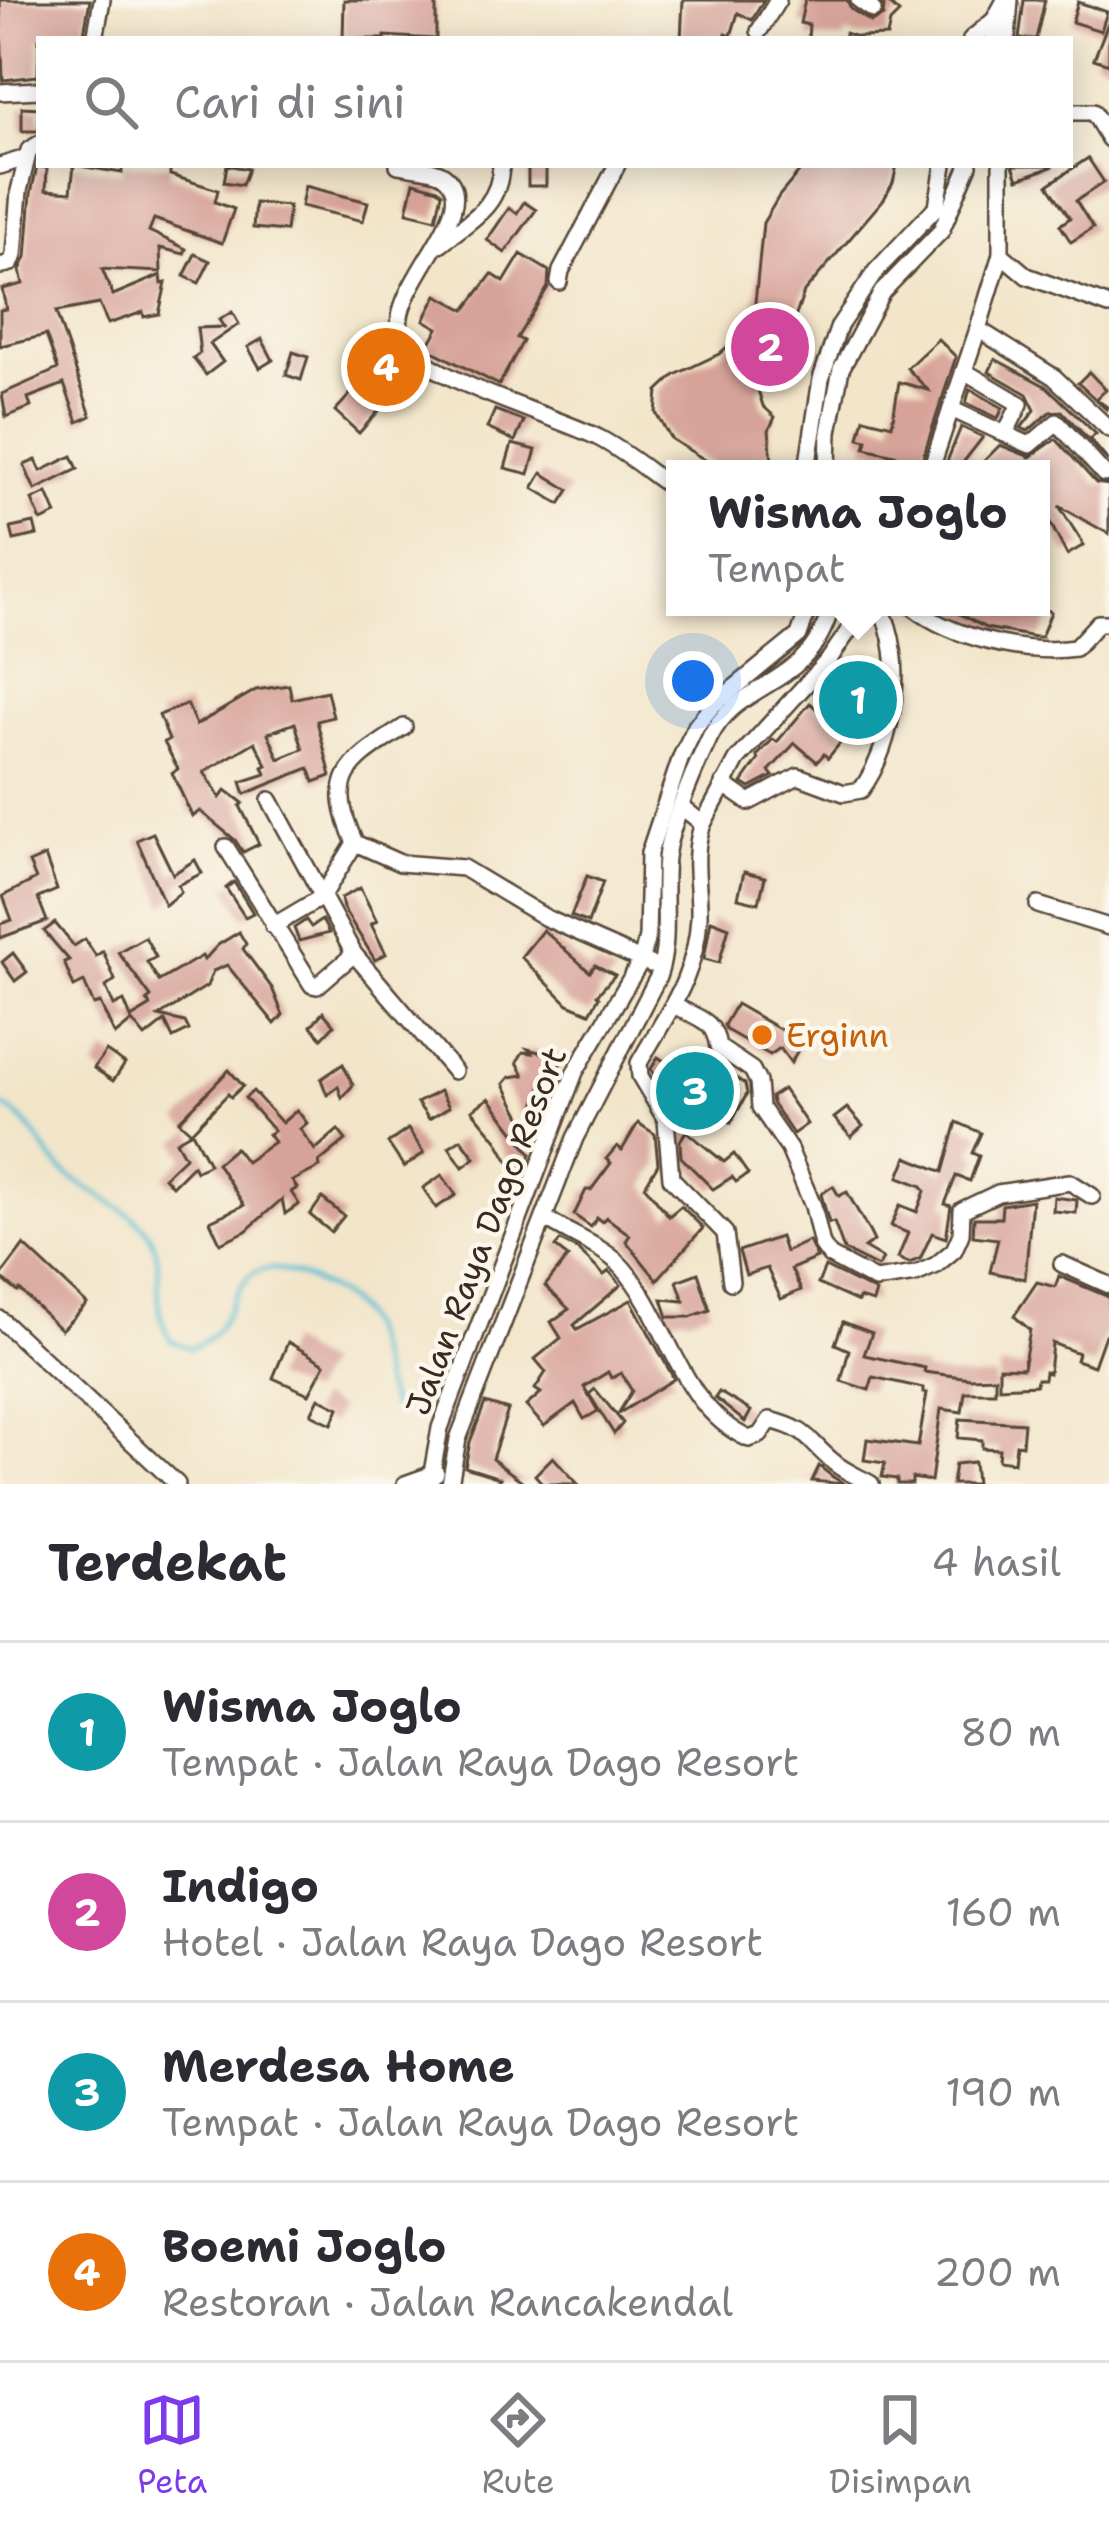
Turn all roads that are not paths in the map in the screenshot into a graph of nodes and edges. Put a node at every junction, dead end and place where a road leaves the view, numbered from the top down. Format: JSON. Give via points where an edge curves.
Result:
{"nodes":[{"id":1,"x":102,"y":0,"type":"edge"},
{"id":2,"x":778,"y":0,"type":"edge"},
{"id":3,"x":1008,"y":0,"type":"edge"},
{"id":4,"x":994,"y":20,"type":"junction"},
{"id":5,"x":759,"y":32,"type":"dead end"},
{"id":6,"x":96,"y":36,"type":"edge"},
{"id":7,"x":975,"y":36,"type":"edge"},
{"id":8,"x":993,"y":36,"type":"edge"},
{"id":9,"x":1007,"y":36,"type":"edge"},
{"id":10,"x":36,"y":90,"type":"edge"},
{"id":11,"x":0,"y":92,"type":"edge"},
{"id":12,"x":1073,"y":112,"type":"edge"},
{"id":13,"x":1109,"y":139,"type":"edge"},
{"id":14,"x":36,"y":146,"type":"edge"},
{"id":15,"x":26,"y":158,"type":"junction"},
{"id":16,"x":0,"y":166,"type":"edge"},
{"id":17,"x":414,"y":168,"type":"edge"},
{"id":18,"x":501,"y":168,"type":"edge"},
{"id":19,"x":616,"y":168,"type":"edge"},
{"id":20,"x":943,"y":168,"type":"edge"},
{"id":21,"x":968,"y":168,"type":"edge"},
{"id":22,"x":1000,"y":168,"type":"edge"},
{"id":23,"x":437,"y":246,"type":"junction"},
{"id":24,"x":1001,"y":254,"type":"junction"},
{"id":25,"x":0,"y":266,"type":"edge"},
{"id":26,"x":559,"y":283,"type":"dead end"},
{"id":27,"x":1109,"y":306,"type":"edge"},
{"id":28,"x":978,"y":328,"type":"junction"},
{"id":29,"x":964,"y":371,"type":"junction"},
{"id":30,"x":951,"y":409,"type":"junction"},
{"id":31,"x":1109,"y":429,"type":"edge"},
{"id":32,"x":1005,"y":434,"type":"junction"},
{"id":33,"x":808,"y":460,"type":"edge"},
{"id":34,"x":829,"y":460,"type":"edge"},
{"id":35,"x":934,"y":460,"type":"edge"},
{"id":36,"x":1104,"y":474,"type":"dead end"},
{"id":37,"x":666,"y":484,"type":"edge"},
{"id":38,"x":806,"y":616,"type":"edge"},
{"id":39,"x":828,"y":616,"type":"edge"},
{"id":40,"x":859,"y":616,"type":"edge"},
{"id":41,"x":885,"y":616,"type":"edge"},
{"id":42,"x":927,"y":616,"type":"edge"},
{"id":43,"x":1109,"y":622,"type":"edge"},
{"id":44,"x":404,"y":727,"type":"dead end"},
{"id":45,"x":704,"y":730,"type":"junction"},
{"id":46,"x":681,"y":758,"type":"junction"},
{"id":47,"x":698,"y":766,"type":"junction"},
{"id":48,"x":723,"y":784,"type":"junction"},
{"id":49,"x":270,"y":800,"type":"dead end"},
{"id":50,"x":683,"y":808,"type":"junction"},
{"id":51,"x":703,"y":824,"type":"junction"},
{"id":52,"x":356,"y":843,"type":"junction"},
{"id":53,"x":226,"y":848,"type":"dead end"},
{"id":54,"x":322,"y":898,"type":"junction"},
{"id":55,"x":1038,"y":905,"type":"dead end"},
{"id":56,"x":273,"y":926,"type":"junction"},
{"id":57,"x":1109,"y":927,"type":"edge"},
{"id":58,"x":354,"y":954,"type":"junction"},
{"id":59,"x":641,"y":961,"type":"junction"},
{"id":60,"x":662,"y":968,"type":"junction"},
{"id":61,"x":675,"y":1006,"type":"junction"},
{"id":62,"x":454,"y":1071,"type":"dead end"},
{"id":63,"x":1092,"y":1196,"type":"dead end"},
{"id":64,"x":544,"y":1218,"type":"junction"},
{"id":65,"x":1062,"y":1264,"type":"dead end"},
{"id":66,"x":731,"y":1282,"type":"dead end"},
{"id":67,"x":1109,"y":1285,"type":"edge"},
{"id":68,"x":0,"y":1319,"type":"edge"},
{"id":69,"x":450,"y":1477,"type":"edge"},
{"id":70,"x":430,"y":1479,"type":"edge"},
{"id":71,"x":177,"y":1484,"type":"edge"},
{"id":72,"x":405,"y":1484,"type":"edge"},
{"id":73,"x":871,"y":1484,"type":"edge"}],
"edges":[{"from":1,"to":6,"type":"street"},
{"from":2,"to":5,"type":"street"},
{"from":3,"to":4,"type":"street"},
{"from":3,"to":9,"type":"street"},
{"from":4,"to":7,"type":"street"},
{"from":4,"to":8,"type":"street"},
{"from":10,"to":11,"type":"street"},
{"from":12,"to":13,"type":"street","via":[[1093,112]]},
{"from":14,"to":15,"type":"street"},
{"from":15,"to":16,"type":"street"},
{"from":15,"to":25,"type":"street","via":[[14,255]]},
{"from":17,"to":23,"type":"street","via":[[451,184],[456,202]]},
{"from":18,"to":23,"type":"street","via":[[493,203]]},
{"from":19,"to":26,"type":"street"},
{"from":20,"to":33,"type":"street","via":[[937,206],[876,271],[839,326],[820,379]]},
{"from":21,"to":34,"type":"street","via":[[940,231],[882,292],[847,357]]},
{"from":22,"to":24,"type":"street"},
{"from":23,"to":37,"type":"street","via":[[399,320],[410,351],[451,377],[601,439]]},
{"from":24,"to":27,"type":"street","via":[[1027,276]]},
{"from":24,"to":28,"type":"street"},
{"from":28,"to":29,"type":"street"},
{"from":28,"to":31,"type":"street","via":[[1054,377]]},
{"from":29,"to":30,"type":"street"},
{"from":29,"to":32,"type":"street","via":[[1020,404]]},
{"from":30,"to":32,"type":"street"},
{"from":30,"to":35,"type":"street"},
{"from":32,"to":36,"type":"street","via":[[1030,445],[1057,422]]},
{"from":38,"to":45,"type":"street","name":"Jalan Raya Dago Resort","via":[[800,635],[733,687]]},
{"from":39,"to":45,"type":"street","name":"Jalan Raya Dago Resort","via":[[816,648]]},
{"from":40,"to":48,"type":"street"},
{"from":41,"to":48,"type":"street","via":[[897,659],[892,702],[874,772],[861,790],[844,793],[798,776],[749,802]]},
{"from":42,"to":43,"type":"street","via":[[1004,642],[1057,649],[1075,648]]},
{"from":44,"to":52,"type":"street","via":[[346,774],[343,807]]},
{"from":45,"to":46,"type":"street","name":"Jalan Raya Dago Resort"},
{"from":45,"to":47,"type":"street","name":"Jalan Raya Dago Resort"},
{"from":46,"to":47,"type":"street"},
{"from":46,"to":59,"type":"street","name":"Jalan Raya Dago Resort","via":[[649,853]]},
{"from":47,"to":50,"type":"street","name":"Jalan Raya Dago Resort"},
{"from":48,"to":51,"type":"street"},
{"from":49,"to":54,"type":"street"},
{"from":50,"to":51,"type":"street"},
{"from":50,"to":60,"type":"street","name":"Jalan Raya Dago Resort","via":[[667,852]]},
{"from":51,"to":61,"type":"street","via":[[698,925]]},
{"from":52,"to":54,"type":"street"},
{"from":52,"to":59,"type":"street","via":[[400,863],[463,868],[546,919]]},
{"from":53,"to":56,"type":"street"},
{"from":54,"to":56,"type":"street"},
{"from":54,"to":58,"type":"street"},
{"from":55,"to":57,"type":"street"},
{"from":56,"to":58,"type":"street","via":[[314,986]]},
{"from":58,"to":62,"type":"street"},
{"from":59,"to":60,"type":"street"},
{"from":59,"to":70,"type":"street","name":"Jalan Raya Dago Resort","via":[[575,1072],[490,1290]]},
{"from":60,"to":64,"type":"street","name":"Jalan Raya Dago Resort","via":[[575,1138]]},
{"from":61,"to":63,"type":"street","via":[[710,1024],[718,1048],[752,1070],[764,1116],[807,1190],[822,1245],[857,1271],[888,1280],[936,1265],[958,1242],[962,1210],[987,1196],[1070,1181]]},
{"from":61,"to":66,"type":"street","via":[[639,1063],[640,1076],[666,1120],[671,1178],[725,1233]]},
{"from":64,"to":69,"type":"street","name":"Jalan Raya Dago Resort"},
{"from":64,"to":73,"type":"street","via":[[619,1262],[683,1373],[734,1430],[749,1439],[770,1420],[792,1426]]},
{"from":65,"to":67,"type":"street"},
{"from":68,"to":71,"type":"street"},
{"from":69,"to":70,"type":"street"},
{"from":70,"to":72,"type":"street"}]}
